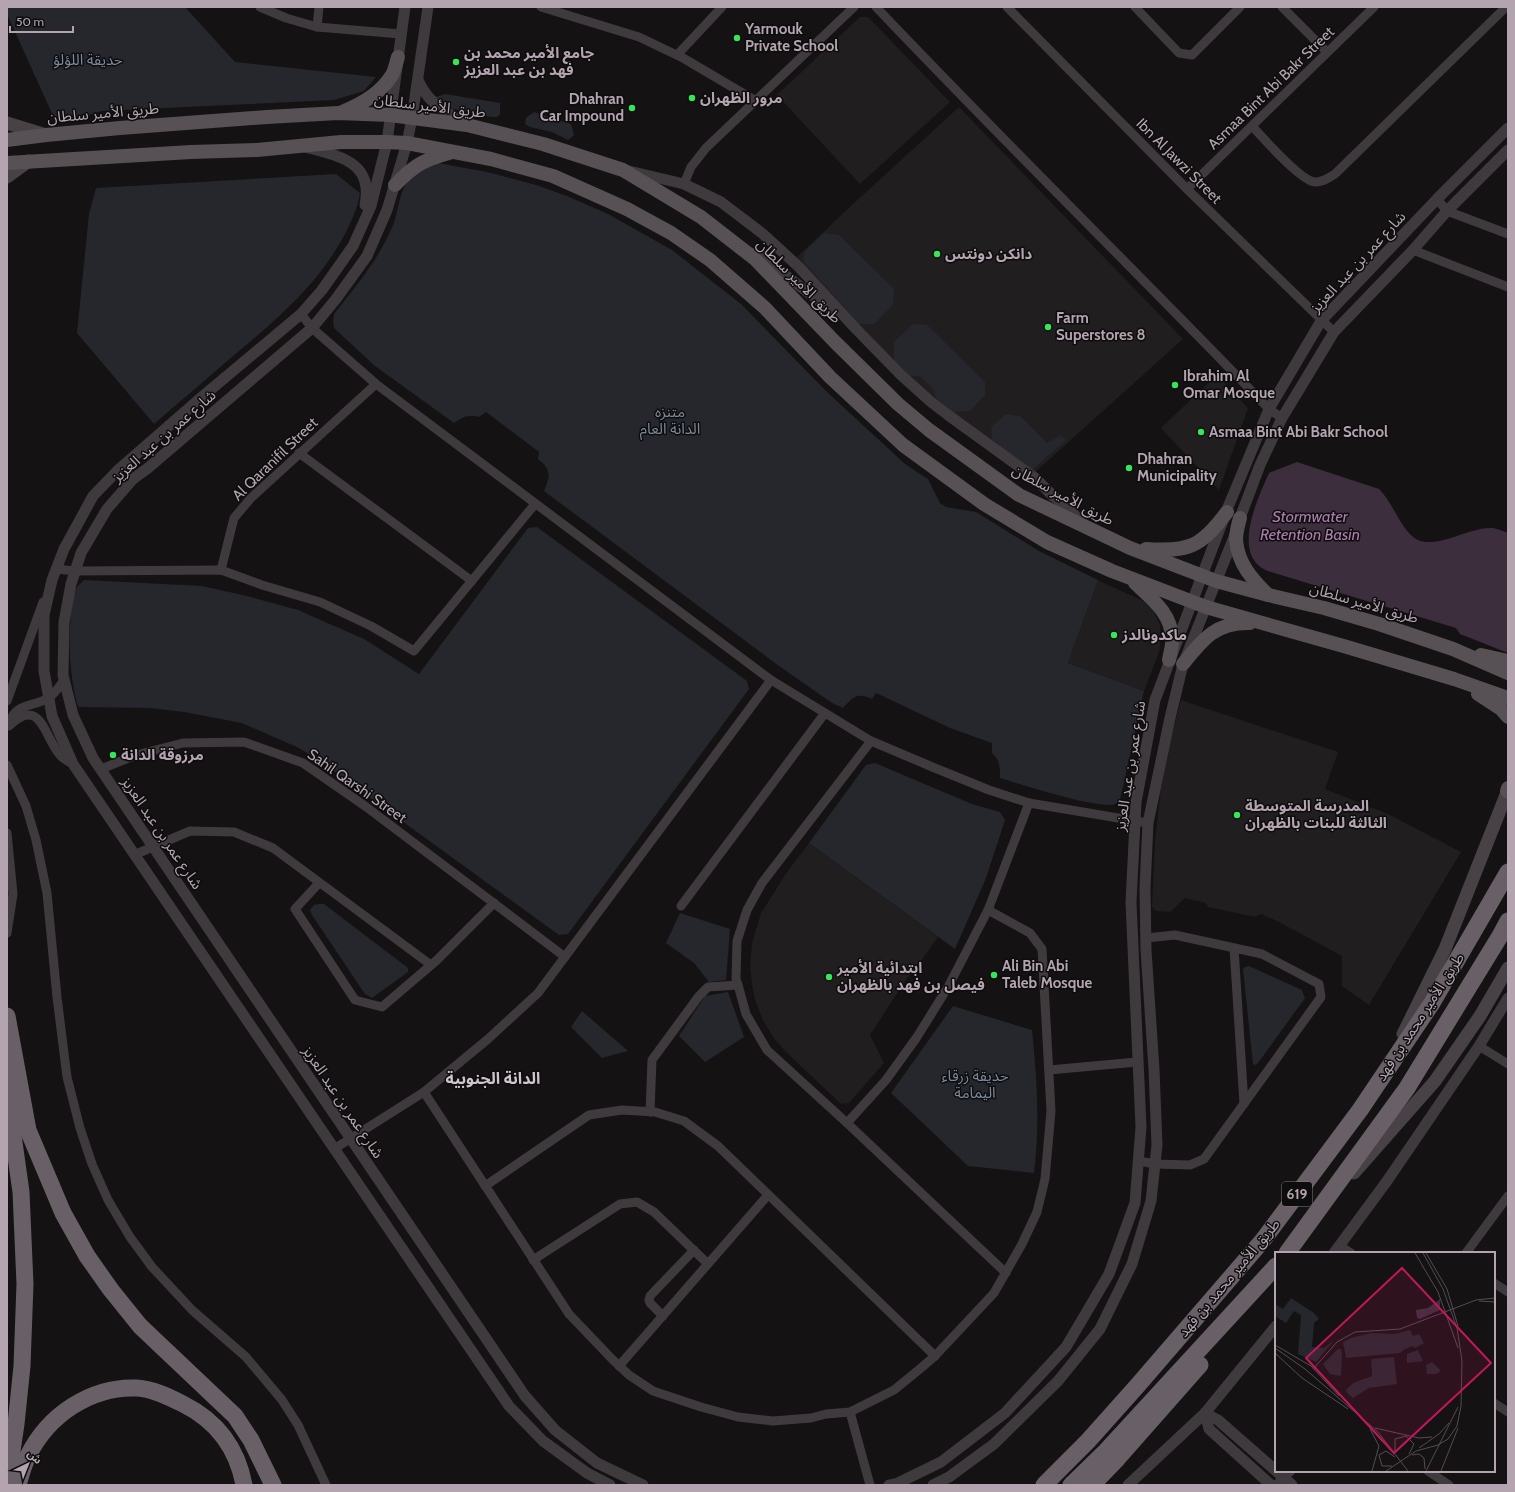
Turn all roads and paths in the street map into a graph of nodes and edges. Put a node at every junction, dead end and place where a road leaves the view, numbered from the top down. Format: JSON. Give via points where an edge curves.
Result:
{"nodes":[{"id":1,"x":260,"y":7,"type":"edge"},
{"id":2,"x":319,"y":7,"type":"edge"},
{"id":3,"x":404,"y":7,"type":"edge"},
{"id":4,"x":428,"y":7,"type":"edge"},
{"id":5,"x":541,"y":7,"type":"edge"},
{"id":6,"x":722,"y":7,"type":"edge"},
{"id":7,"x":854,"y":7,"type":"edge"},
{"id":8,"x":876,"y":7,"type":"edge"},
{"id":9,"x":1007,"y":7,"type":"edge"},
{"id":10,"x":1135,"y":7,"type":"edge"},
{"id":11,"x":1240,"y":7,"type":"edge"},
{"id":12,"x":1282,"y":7,"type":"edge"},
{"id":13,"x":1374,"y":7,"type":"edge"},
{"id":14,"x":1506,"y":7,"type":"edge"},
{"id":15,"x":317,"y":27,"type":"junction"},
{"id":16,"x":401,"y":34,"type":"junction"},
{"id":17,"x":1327,"y":52,"type":"junction"},
{"id":18,"x":677,"y":55,"type":"junction"},
{"id":19,"x":398,"y":57,"type":"junction"},
{"id":20,"x":418,"y":80,"type":"junction"},
{"id":21,"x":756,"y":101,"type":"junction"},
{"id":22,"x":338,"y":113,"type":"junction"},
{"id":23,"x":390,"y":115,"type":"junction"},
{"id":24,"x":412,"y":118,"type":"junction"},
{"id":25,"x":7,"y":123,"type":"edge"},
{"id":26,"x":468,"y":125,"type":"junction"},
{"id":27,"x":1252,"y":126,"type":"junction"},
{"id":28,"x":1508,"y":128,"type":"edge"},
{"id":29,"x":46,"y":135,"type":"junction"},
{"id":30,"x":7,"y":140,"type":"edge"},
{"id":31,"x":387,"y":142,"type":"junction"},
{"id":32,"x":407,"y":143,"type":"junction"},
{"id":33,"x":301,"y":146,"type":"junction"},
{"id":34,"x":1508,"y":150,"type":"edge"},
{"id":35,"x":455,"y":152,"type":"junction"},
{"id":36,"x":29,"y":161,"type":"junction"},
{"id":37,"x":7,"y":163,"type":"edge"},
{"id":38,"x":622,"y":170,"type":"junction"},
{"id":39,"x":7,"y":177,"type":"edge"},
{"id":40,"x":684,"y":184,"type":"junction"},
{"id":41,"x":395,"y":185,"type":"junction"},
{"id":42,"x":1187,"y":189,"type":"junction"},
{"id":43,"x":1437,"y":199,"type":"junction"},
{"id":44,"x":1447,"y":211,"type":"junction"},
{"id":45,"x":360,"y":231,"type":"junction"},
{"id":46,"x":1508,"y":234,"type":"edge"},
{"id":47,"x":745,"y":250,"type":"junction"},
{"id":48,"x":1413,"y":250,"type":"junction"},
{"id":49,"x":1508,"y":287,"type":"edge"},
{"id":50,"x":301,"y":314,"type":"junction"},
{"id":51,"x":1322,"y":321,"type":"junction"},
{"id":52,"x":312,"y":328,"type":"junction"},
{"id":53,"x":857,"y":330,"type":"junction"},
{"id":54,"x":1334,"y":332,"type":"junction"},
{"id":55,"x":376,"y":384,"type":"junction"},
{"id":56,"x":1269,"y":409,"type":"junction"},
{"id":57,"x":1282,"y":418,"type":"junction"},
{"id":58,"x":299,"y":454,"type":"junction"},
{"id":59,"x":536,"y":504,"type":"junction"},
{"id":60,"x":1227,"y":512,"type":"junction"},
{"id":61,"x":1240,"y":518,"type":"junction"},
{"id":62,"x":1087,"y":528,"type":"junction"},
{"id":63,"x":1130,"y":548,"type":"junction"},
{"id":64,"x":56,"y":569,"type":"junction"},
{"id":65,"x":75,"y":570,"type":"junction"},
{"id":66,"x":221,"y":570,"type":"junction"},
{"id":67,"x":1202,"y":576,"type":"junction"},
{"id":68,"x":1131,"y":578,"type":"junction"},
{"id":69,"x":52,"y":580,"type":"junction"},
{"id":70,"x":472,"y":581,"type":"junction"},
{"id":71,"x":1216,"y":581,"type":"junction"},
{"id":72,"x":1268,"y":595,"type":"junction"},
{"id":73,"x":1193,"y":601,"type":"junction"},
{"id":74,"x":1206,"y":607,"type":"junction"},
{"id":75,"x":1264,"y":623,"type":"junction"},
{"id":76,"x":1453,"y":649,"type":"junction"},
{"id":77,"x":1508,"y":661,"type":"edge"},
{"id":78,"x":1176,"y":662,"type":"junction"},
{"id":79,"x":1508,"y":674,"type":"edge"},
{"id":80,"x":1454,"y":679,"type":"junction"},
{"id":81,"x":64,"y":680,"type":"junction"},
{"id":82,"x":770,"y":680,"type":"junction"},
{"id":83,"x":49,"y":698,"type":"junction"},
{"id":84,"x":1508,"y":698,"type":"edge"},
{"id":85,"x":7,"y":701,"type":"edge"},
{"id":86,"x":825,"y":713,"type":"junction"},
{"id":87,"x":1508,"y":717,"type":"edge"},
{"id":88,"x":8,"y":728,"type":"edge"},
{"id":89,"x":871,"y":741,"type":"junction"},
{"id":90,"x":73,"y":764,"type":"junction"},
{"id":91,"x":7,"y":765,"type":"edge"},
{"id":92,"x":101,"y":769,"type":"junction"},
{"id":93,"x":1508,"y":790,"type":"edge"},
{"id":94,"x":1029,"y":803,"type":"junction"},
{"id":95,"x":1134,"y":821,"type":"junction"},
{"id":96,"x":1148,"y":823,"type":"junction"},
{"id":97,"x":7,"y":833,"type":"edge"},
{"id":98,"x":152,"y":847,"type":"junction"},
{"id":99,"x":134,"y":855,"type":"junction"},
{"id":100,"x":1508,"y":872,"type":"edge"},
{"id":101,"x":319,"y":883,"type":"junction"},
{"id":102,"x":494,"y":903,"type":"junction"},
{"id":103,"x":682,"y":906,"type":"dead end"},
{"id":104,"x":988,"y":910,"type":"junction"},
{"id":105,"x":1508,"y":921,"type":"edge"},
{"id":106,"x":7,"y":933,"type":"edge"},
{"id":107,"x":1146,"y":938,"type":"junction"},
{"id":108,"x":1234,"y":948,"type":"junction"},
{"id":109,"x":565,"y":957,"type":"junction"},
{"id":110,"x":431,"y":965,"type":"junction"},
{"id":111,"x":1508,"y":968,"type":"edge"},
{"id":112,"x":738,"y":986,"type":"junction"},
{"id":113,"x":1508,"y":998,"type":"edge"},
{"id":114,"x":7,"y":1016,"type":"edge"},
{"id":115,"x":1479,"y":1046,"type":"junction"},
{"id":116,"x":1137,"y":1062,"type":"junction"},
{"id":117,"x":1508,"y":1064,"type":"edge"},
{"id":118,"x":7,"y":1069,"type":"edge"},
{"id":119,"x":1049,"y":1070,"type":"junction"},
{"id":120,"x":424,"y":1092,"type":"junction"},
{"id":121,"x":1244,"y":1104,"type":"junction"},
{"id":122,"x":1360,"y":1110,"type":"junction"},
{"id":123,"x":650,"y":1112,"type":"junction"},
{"id":124,"x":847,"y":1124,"type":"junction"},
{"id":125,"x":350,"y":1139,"type":"junction"},
{"id":126,"x":334,"y":1149,"type":"junction"},
{"id":127,"x":1138,"y":1161,"type":"junction"},
{"id":128,"x":1156,"y":1164,"type":"junction"},
{"id":129,"x":485,"y":1186,"type":"junction"},
{"id":130,"x":768,"y":1196,"type":"junction"},
{"id":131,"x":1508,"y":1196,"type":"edge"},
{"id":132,"x":1310,"y":1222,"type":"junction"},
{"id":133,"x":1337,"y":1249,"type":"edge"},
{"id":134,"x":694,"y":1250,"type":"junction"},
{"id":135,"x":1288,"y":1252,"type":"edge"},
{"id":136,"x":1348,"y":1252,"type":"edge"},
{"id":137,"x":1467,"y":1252,"type":"edge"},
{"id":138,"x":534,"y":1260,"type":"junction"},
{"id":139,"x":708,"y":1264,"type":"junction"},
{"id":140,"x":1275,"y":1268,"type":"edge"},
{"id":141,"x":1275,"y":1268,"type":"edge"},
{"id":142,"x":1006,"y":1273,"type":"junction"},
{"id":143,"x":1495,"y":1284,"type":"edge"},
{"id":144,"x":1508,"y":1292,"type":"edge"},
{"id":145,"x":663,"y":1316,"type":"junction"},
{"id":146,"x":1275,"y":1327,"type":"edge"},
{"id":147,"x":935,"y":1356,"type":"junction"},
{"id":148,"x":619,"y":1366,"type":"junction"},
{"id":149,"x":1495,"y":1404,"type":"edge"},
{"id":150,"x":850,"y":1412,"type":"junction"},
{"id":151,"x":1508,"y":1412,"type":"edge"},
{"id":152,"x":1205,"y":1413,"type":"junction"},
{"id":153,"x":1062,"y":1467,"type":"junction"},
{"id":154,"x":1275,"y":1470,"type":"edge"},
{"id":155,"x":1277,"y":1472,"type":"edge"},
{"id":156,"x":1430,"y":1472,"type":"edge"},
{"id":157,"x":1286,"y":1480,"type":"edge"},
{"id":158,"x":7,"y":1485,"type":"edge"},
{"id":159,"x":18,"y":1485,"type":"edge"},
{"id":160,"x":244,"y":1485,"type":"edge"},
{"id":161,"x":273,"y":1485,"type":"edge"},
{"id":162,"x":326,"y":1485,"type":"edge"},
{"id":163,"x":610,"y":1485,"type":"edge"},
{"id":164,"x":642,"y":1485,"type":"edge"},
{"id":165,"x":870,"y":1485,"type":"edge"},
{"id":166,"x":889,"y":1485,"type":"edge"},
{"id":167,"x":933,"y":1485,"type":"edge"},
{"id":168,"x":1040,"y":1485,"type":"edge"},
{"id":169,"x":1044,"y":1485,"type":"edge"},
{"id":170,"x":1071,"y":1485,"type":"edge"},
{"id":171,"x":1092,"y":1485,"type":"edge"},
{"id":172,"x":1128,"y":1485,"type":"edge"},
{"id":173,"x":1271,"y":1485,"type":"edge"},
{"id":174,"x":1449,"y":1485,"type":"edge"}],
"edges":[{"from":1,"to":15,"type":"street"},
{"from":2,"to":15,"type":"street"},
{"from":3,"to":16,"type":"street"},
{"from":4,"to":20,"type":"street","name":"شارع عمر بن عبد العزيز"},
{"from":5,"to":18,"type":"street","via":[[638,37]]},
{"from":6,"to":18,"type":"street"},
{"from":7,"to":21,"type":"street"},
{"from":8,"to":56,"type":"street","via":[[1010,147]]},
{"from":9,"to":42,"type":"street","name":"Ibn Al Jawzi Street"},
{"from":10,"to":11,"type":"street","via":[[1179,53],[1192,55]]},
{"from":12,"to":17,"type":"street"},
{"from":13,"to":17,"type":"street","name":"Asmaa Bint Abi Bakr Street"},
{"from":14,"to":27,"type":"street","via":[[1335,174],[1325,180],[1313,182],[1301,176]]},
{"from":15,"to":16,"type":"street"},
{"from":16,"to":19,"type":"street"},
{"from":17,"to":27,"type":"street","name":"Asmaa Bint Abi Bakr Street"},
{"from":18,"to":21,"type":"street"},
{"from":19,"to":22,"type":"main road","via":[[392,74],[378,90],[354,107]]},
{"from":19,"to":23,"type":"street"},
{"from":20,"to":24,"type":"street","name":"شارع عمر بن عبد العزيز"},
{"from":20,"to":26,"type":"street","via":[[435,105]]},
{"from":21,"to":40,"type":"street","via":[[706,148],[690,167]]},
{"from":22,"to":23,"type":"main road","name":"طريق الأمير سلطان"},
{"from":22,"to":29,"type":"main road","name":"طريق الأمير سلطان"},
{"from":23,"to":24,"type":"main road","name":"طريق الأمير سلطان"},
{"from":23,"to":31,"type":"street"},
{"from":24,"to":26,"type":"main road","name":"طريق الأمير سلطان"},
{"from":24,"to":32,"type":"street","name":"شارع عمر بن عبد العزيز"},
{"from":25,"to":29,"type":"main road"},
{"from":26,"to":38,"type":"main road","name":"طريق الأمير سلطان","via":[[543,144]]},
{"from":27,"to":42,"type":"street","name":"Asmaa Bint Abi Bakr Street"},
{"from":28,"to":43,"type":"street","name":"شارع عمر بن عبد العزيز"},
{"from":29,"to":30,"type":"main road","name":"طريق الأمير سلطان"},
{"from":31,"to":32,"type":"main road"},
{"from":31,"to":33,"type":"main road","via":[[341,142]]},
{"from":31,"to":45,"type":"street","via":[[371,206]]},
{"from":32,"to":35,"type":"main road"},
{"from":32,"to":41,"type":"street","name":"شارع عمر بن عبد العزيز"},
{"from":33,"to":36,"type":"main road"},
{"from":33,"to":45,"type":"street","via":[[349,161],[363,177],[367,196]]},
{"from":34,"to":44,"type":"street"},
{"from":35,"to":41,"type":"main road","via":[[420,163]]},
{"from":35,"to":68,"type":"main road","via":[[552,176],[627,209],[671,233],[710,260],[765,308],[830,377],[903,445],[984,504],[1047,542]]},
{"from":36,"to":37,"type":"main road"},
{"from":36,"to":39,"type":"main road"},
{"from":38,"to":40,"type":"street"},
{"from":38,"to":47,"type":"main road","name":"طريق الأمير سلطان","via":[[701,218]]},
{"from":40,"to":53,"type":"street","via":[[722,202],[763,234],[799,267]]},
{"from":41,"to":52,"type":"street","name":"شارع عمر بن عبد العزيز","via":[[367,256]]},
{"from":42,"to":51,"type":"street","name":"Ibn Al Jawzi Street"},
{"from":43,"to":44,"type":"street"},
{"from":43,"to":51,"type":"street","name":"شارع عمر بن عبد العزيز"},
{"from":44,"to":46,"type":"street"},
{"from":44,"to":48,"type":"street"},
{"from":45,"to":50,"type":"street","via":[[353,246],[322,290]]},
{"from":47,"to":53,"type":"street","via":[[763,258]]},
{"from":47,"to":62,"type":"main road","name":"طريق الأمير سلطان","via":[[866,374],[929,430],[1019,495]]},
{"from":48,"to":49,"type":"street"},
{"from":48,"to":54,"type":"street"},
{"from":50,"to":52,"type":"street"},
{"from":50,"to":64,"type":"street","via":[[116,471],[94,496],[64,549]]},
{"from":51,"to":54,"type":"street","name":"Ibn Al Jawzi Street"},
{"from":51,"to":56,"type":"street","name":"شارع عمر بن عبد العزيز"},
{"from":52,"to":55,"type":"street"},
{"from":52,"to":65,"type":"street","name":"شارع عمر بن عبد العزيز","via":[[133,479],[107,509],[81,553]]},
{"from":53,"to":62,"type":"street","via":[[931,402],[1035,478]]},
{"from":54,"to":57,"type":"street"},
{"from":55,"to":58,"type":"street","name":"Al Qaranifil Street"},
{"from":55,"to":59,"type":"street"},
{"from":56,"to":57,"type":"street"},
{"from":56,"to":60,"type":"street","name":"شارع عمر بن عبد العزيز"},
{"from":57,"to":61,"type":"street","via":[[1260,465]]},
{"from":58,"to":66,"type":"street","name":"Al Qaranifil Street","via":[[250,498],[234,518]]},
{"from":58,"to":70,"type":"street"},
{"from":59,"to":70,"type":"street"},
{"from":59,"to":82,"type":"street"},
{"from":60,"to":63,"type":"main road","via":[[1206,537],[1184,548]]},
{"from":60,"to":67,"type":"street","name":"شارع عمر بن عبد العزيز"},
{"from":61,"to":71,"type":"street"},
{"from":61,"to":72,"type":"main road","via":[[1236,539],[1240,561],[1249,576]]},
{"from":62,"to":63,"type":"main road","name":"طريق الأمير سلطان"},
{"from":63,"to":67,"type":"main road","name":"طريق الأمير سلطان"},
{"from":64,"to":65,"type":"street"},
{"from":64,"to":69,"type":"street"},
{"from":65,"to":66,"type":"street"},
{"from":65,"to":81,"type":"street","name":"شارع عمر بن عبد العزيز","via":[[64,622]]},
{"from":66,"to":70,"type":"street","via":[[320,602],[371,626],[414,651]]},
{"from":67,"to":71,"type":"main road","name":"طريق الأمير سلطان"},
{"from":67,"to":73,"type":"street","name":"شارع عمر بن عبد العزيز"},
{"from":68,"to":73,"type":"main road"},
{"from":68,"to":78,"type":"main road","via":[[1167,617]]},
{"from":69,"to":83,"type":"street","via":[[44,615],[44,671]]},
{"from":69,"to":85,"type":"street"},
{"from":71,"to":72,"type":"main road","name":"طريق الأمير سلطان"},
{"from":71,"to":74,"type":"street"},
{"from":72,"to":76,"type":"main road","name":"طريق الأمير سلطان","via":[[1372,622]]},
{"from":73,"to":74,"type":"main road"},
{"from":73,"to":78,"type":"street","name":"شارع عمر بن عبد العزيز"},
{"from":74,"to":75,"type":"main road"},
{"from":74,"to":78,"type":"street","via":[[1194,634]]},
{"from":75,"to":78,"type":"main road","via":[[1235,622],[1214,631]]},
{"from":75,"to":80,"type":"main road"},
{"from":76,"to":77,"type":"main road"},
{"from":76,"to":79,"type":"main road","name":"طريق الأمير سلطان"},
{"from":78,"to":95,"type":"street","name":"شارع عمر بن عبد العزيز","via":[[1155,700]]},
{"from":78,"to":96,"type":"street","via":[[1170,718]]},
{"from":80,"to":84,"type":"main road"},
{"from":80,"to":87,"type":"main road","via":[[1493,703]]},
{"from":81,"to":83,"type":"street"},
{"from":81,"to":92,"type":"street","name":"شارع عمر بن عبد العزيز","via":[[73,715],[93,758]]},
{"from":82,"to":86,"type":"street"},
{"from":82,"to":109,"type":"street"},
{"from":83,"to":88,"type":"street","via":[[16,710]]},
{"from":83,"to":90,"type":"street","via":[[52,716]]},
{"from":86,"to":89,"type":"street"},
{"from":86,"to":103,"type":"street"},
{"from":88,"to":90,"type":"street","via":[[16,719],[24,716],[31,715],[37,718],[60,756]]},
{"from":89,"to":94,"type":"street"},
{"from":89,"to":112,"type":"street","via":[[762,883],[747,910],[737,941]]},
{"from":90,"to":99,"type":"street"},
{"from":91,"to":162,"type":"street","via":[[26,806],[36,840],[47,893],[67,1077],[92,1164],[108,1200],[152,1267],[192,1310],[246,1357],[282,1400],[298,1425]]},
{"from":92,"to":98,"type":"street","name":"شارع عمر بن عبد العزيز"},
{"from":92,"to":102,"type":"street","name":"Sahil Qarshi Street","via":[[136,755],[183,743],[244,742],[303,763]]},
{"from":93,"to":122,"type":"main road","via":[[1445,949],[1407,1027]]},
{"from":94,"to":95,"type":"street"},
{"from":94,"to":104,"type":"street"},
{"from":95,"to":96,"type":"street"},
{"from":95,"to":116,"type":"street","name":"شارع عمر بن عبد العزيز","via":[[1131,902]]},
{"from":96,"to":107,"type":"street"},
{"from":97,"to":106,"type":"street","via":[[13,894]]},
{"from":98,"to":99,"type":"street"},
{"from":98,"to":101,"type":"street","via":[[190,831],[234,832],[273,848]]},
{"from":98,"to":125,"type":"street","name":"شارع عمر بن عبد العزيز"},
{"from":99,"to":126,"type":"street"},
{"from":100,"to":122,"type":"highway","name":"طريق الأمير محمد بن فهد","number":"619","via":[[1432,1003]]},
{"from":101,"to":110,"type":"street"},
{"from":101,"to":110,"type":"street","via":[[295,909],[355,1000],[382,1007]]},
{"from":102,"to":109,"type":"street","name":"Sahil Qarshi Street"},
{"from":102,"to":110,"type":"street"},
{"from":104,"to":119,"type":"street","via":[[1030,932],[1042,949]]},
{"from":104,"to":124,"type":"street","via":[[948,987],[916,1037],[886,1080]]},
{"from":105,"to":132,"type":"highway","name":"طريق الأمير محمد بن فهد","number":"619","via":[[1407,1088]]},
{"from":107,"to":108,"type":"street","via":[[1174,935]]},
{"from":107,"to":128,"type":"street","via":[[1154,1069]]},
{"from":108,"to":121,"type":"street"},
{"from":108,"to":121,"type":"street","via":[[1262,954],[1318,984],[1321,997]]},
{"from":109,"to":120,"type":"street","via":[[538,993]]},
{"from":111,"to":132,"type":"main road","via":[[1480,1016],[1435,1081]]},
{"from":112,"to":123,"type":"street","via":[[704,990],[652,1060]]},
{"from":112,"to":124,"type":"street","via":[[746,1014],[767,1050]]},
{"from":113,"to":115,"type":"street"},
{"from":114,"to":161,"type":"highway","via":[[28,1130],[63,1213],[87,1256],[140,1326],[235,1416],[251,1440]]},
{"from":115,"to":117,"type":"street"},
{"from":115,"to":133,"type":"street"},
{"from":116,"to":119,"type":"street"},
{"from":116,"to":127,"type":"street","name":"شارع عمر بن عبد العزيز","via":[[1141,1127]]},
{"from":118,"to":158,"type":"highway","via":[[10,1114],[21,1192],[25,1284],[22,1366]]},
{"from":119,"to":142,"type":"street","via":[[1051,1111],[1045,1179],[1037,1212]]},
{"from":120,"to":125,"type":"street"},
{"from":120,"to":129,"type":"street"},
{"from":121,"to":128,"type":"street","via":[[1204,1159],[1190,1165]]},
{"from":122,"to":153,"type":"highway","name":"طريق الأمير محمد بن فهد","number":"619","via":[[1263,1240],[1138,1385]]},
{"from":123,"to":129,"type":"street","via":[[622,1110],[589,1115]]},
{"from":123,"to":130,"type":"street","via":[[684,1121],[718,1146]]},
{"from":124,"to":142,"type":"street"},
{"from":125,"to":126,"type":"street"},
{"from":125,"to":164,"type":"street","name":"شارع عمر بن عبد العزيز","via":[[525,1396],[555,1430],[598,1463]]},
{"from":126,"to":163,"type":"street","via":[[509,1406],[543,1441],[587,1473]]},
{"from":127,"to":128,"type":"street"},
{"from":127,"to":166,"type":"street","name":"شارع عمر بن عبد العزيز","via":[[1134,1204],[1109,1274],[1066,1347],[1005,1413],[941,1462]]},
{"from":128,"to":167,"type":"street","via":[[1151,1201],[1132,1264],[1100,1329],[1058,1381],[994,1444],[949,1477]]},
{"from":129,"to":138,"type":"street"},
{"from":130,"to":139,"type":"street"},
{"from":130,"to":147,"type":"street"},
{"from":131,"to":137,"type":"street"},
{"from":132,"to":135,"type":"highway","name":"طريق الأمير محمد بن فهد","number":"619"},
{"from":133,"to":136,"type":"street"},
{"from":134,"to":138,"type":"street","via":[[654,1212],[637,1202],[620,1204]]},
{"from":134,"to":139,"type":"street"},
{"from":134,"to":145,"type":"street","via":[[650,1296],[650,1303]]},
{"from":138,"to":148,"type":"street","via":[[569,1314]]},
{"from":139,"to":145,"type":"street"},
{"from":140,"to":170,"type":"highway","name":"طريق الأمير محمد بن فهد","via":[[1106,1451]]},
{"from":141,"to":171,"type":"highway","via":[[1223,1340]]},
{"from":142,"to":147,"type":"street","via":[[994,1293]]},
{"from":143,"to":144,"type":"street"},
{"from":145,"to":148,"type":"street"},
{"from":146,"to":152,"type":"street"},
{"from":147,"to":150,"type":"street","via":[[894,1390]]},
{"from":148,"to":150,"type":"street","via":[[653,1391],[738,1416],[773,1421]]},
{"from":149,"to":151,"type":"street"},
{"from":150,"to":165,"type":"street"},
{"from":152,"to":154,"type":"street","via":[[1218,1420]]},
{"from":152,"to":172,"type":"street"},
{"from":152,"to":173,"type":"street","via":[[1209,1429]]},
{"from":153,"to":168,"type":"highway"},
{"from":153,"to":169,"type":"highway","name":"طريق الأمير محمد بن فهد","number":"619"},
{"from":155,"to":157,"type":"street"},
{"from":156,"to":174,"type":"street"},
{"from":159,"to":160,"type":"highway","via":[[27,1457],[40,1436],[65,1410],[87,1397],[114,1388],[139,1388],[164,1394],[195,1410],[216,1426],[233,1448]]}]}
